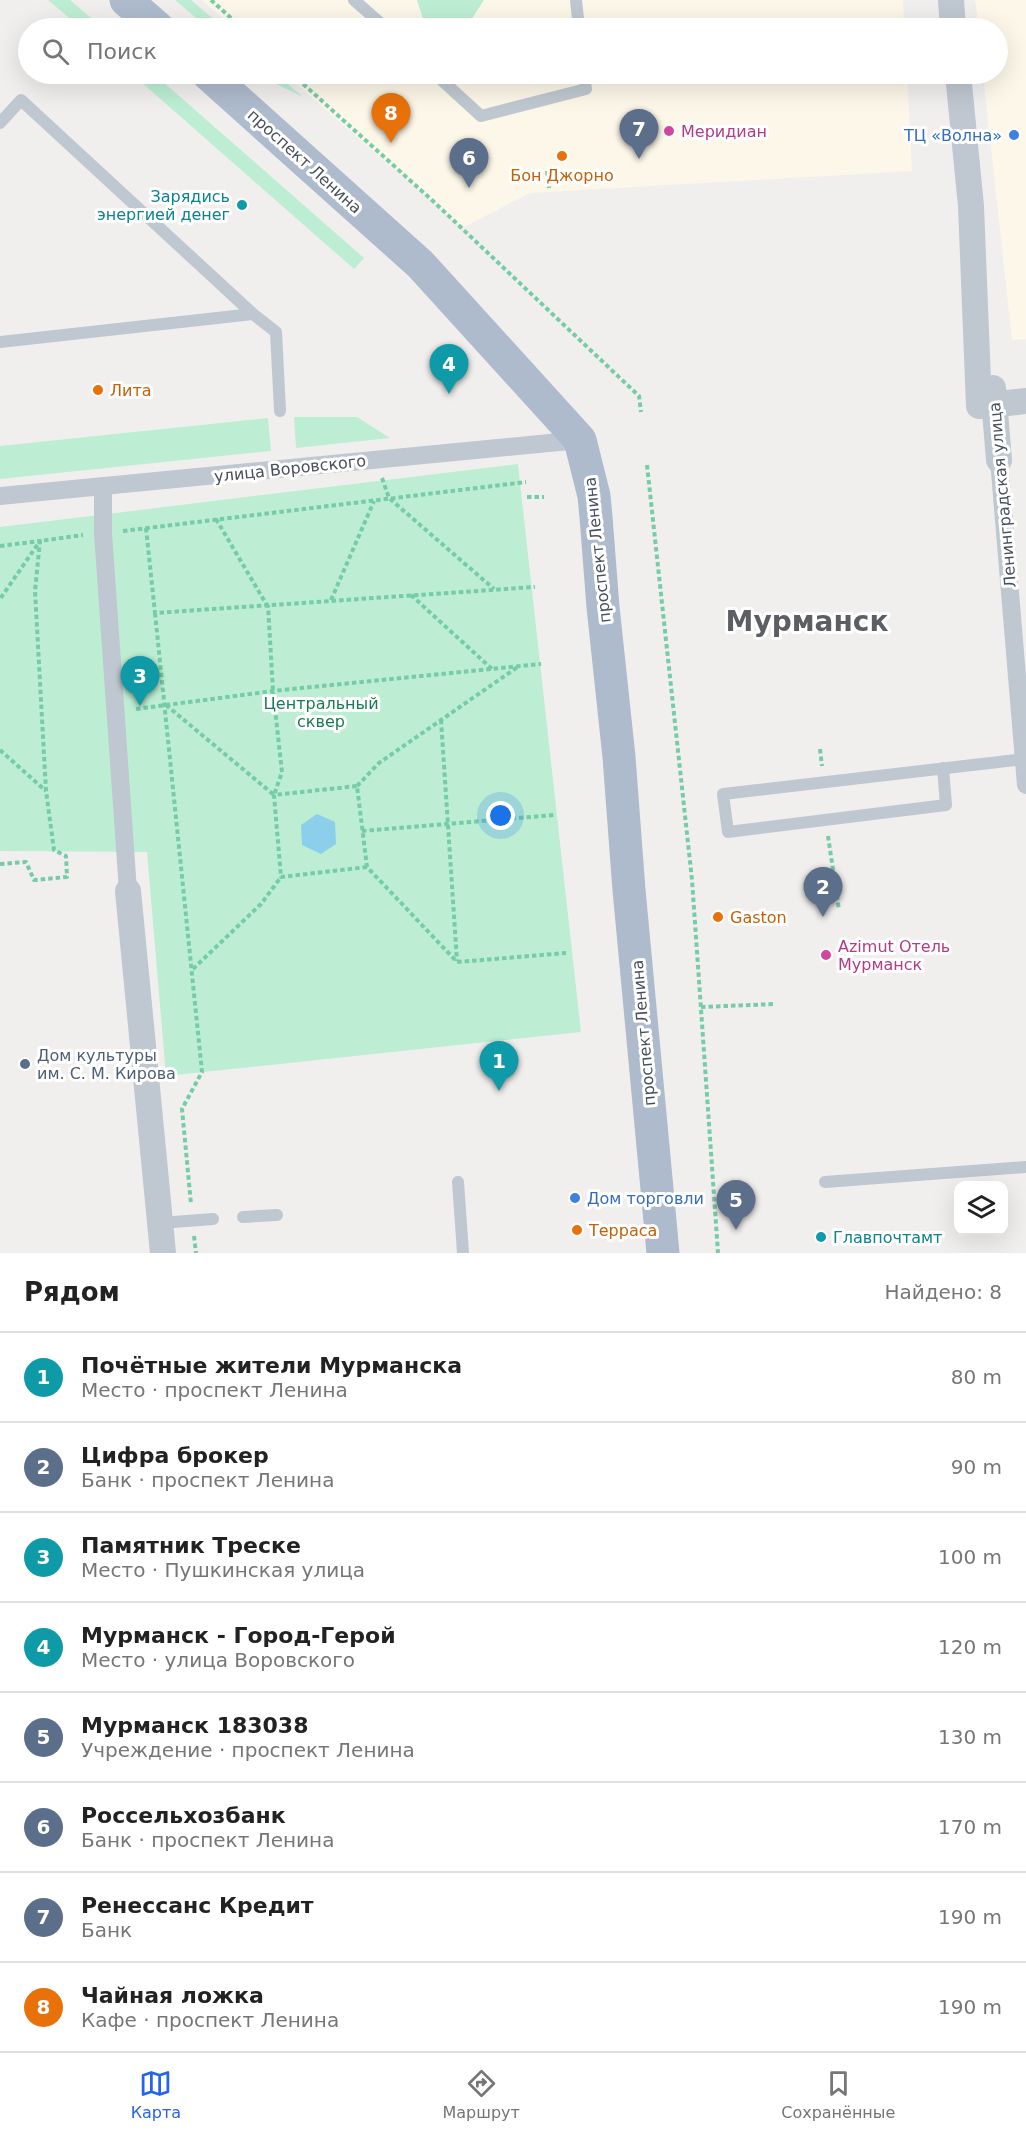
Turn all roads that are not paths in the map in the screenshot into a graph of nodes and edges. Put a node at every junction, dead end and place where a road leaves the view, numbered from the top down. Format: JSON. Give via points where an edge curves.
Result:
{"nodes":[{"id":1,"x":126,"y":0,"type":"edge"},
{"id":2,"x":354,"y":0,"type":"edge"},
{"id":3,"x":576,"y":0,"type":"edge"},
{"id":4,"x":951,"y":0,"type":"edge"},
{"id":5,"x":147,"y":18,"type":"edge"},
{"id":6,"x":375,"y":18,"type":"edge"},
{"id":7,"x":578,"y":18,"type":"edge"},
{"id":8,"x":952,"y":18,"type":"edge"},
{"id":9,"x":219,"y":84,"type":"edge"},
{"id":10,"x":446,"y":84,"type":"edge"},
{"id":11,"x":586,"y":84,"type":"edge"},
{"id":12,"x":959,"y":84,"type":"edge"},
{"id":13,"x":0,"y":123,"type":"edge"},
{"id":14,"x":253,"y":314,"type":"junction"},
{"id":15,"x":0,"y":342,"type":"edge"},
{"id":16,"x":1026,"y":400,"type":"edge"},
{"id":17,"x":986,"y":405,"type":"junction"},
{"id":18,"x":280,"y":411,"type":"dead end"},
{"id":19,"x":580,"y":440,"type":"junction"},
{"id":20,"x":999,"y":460,"type":"joint"},
{"id":21,"x":103,"y":486,"type":"junction"},
{"id":22,"x":0,"y":496,"type":"edge"},
{"id":23,"x":1024,"y":759,"type":"junction"},
{"id":24,"x":943,"y":768,"type":"junction"},
{"id":25,"x":1026,"y":785,"type":"edge"},
{"id":26,"x":128,"y":891,"type":"joint"},
{"id":27,"x":1026,"y":1167,"type":"edge"},
{"id":28,"x":458,"y":1182,"type":"dead end"},
{"id":29,"x":825,"y":1182,"type":"dead end"},
{"id":30,"x":277,"y":1215,"type":"dead end"},
{"id":31,"x":243,"y":1217,"type":"dead end"},
{"id":32,"x":213,"y":1219,"type":"dead end"},
{"id":33,"x":160,"y":1223,"type":"junction"},
{"id":34,"x":163,"y":1253,"type":"edge"},
{"id":35,"x":463,"y":1253,"type":"edge"},
{"id":36,"x":663,"y":1253,"type":"edge"}],
"edges":[{"from":1,"to":5,"type":"main road"},
{"from":2,"to":6,"type":"lane"},
{"from":3,"to":7,"type":"lane"},
{"from":4,"to":8,"type":"street"},
{"from":9,"to":19,"type":"main road","name":"проспект Ленина","via":[[420,264]]},
{"from":10,"to":11,"type":"lane","via":[[481,116],[586,89]]},
{"from":12,"to":17,"type":"street","name":"Ленинградская улица"},
{"from":13,"to":14,"type":"lane","via":[[21,100]]},
{"from":14,"to":15,"type":"lane"},
{"from":14,"to":18,"type":"lane","via":[[276,332]]},
{"from":16,"to":17,"type":"street"},
{"from":17,"to":20,"type":"street","name":"Ленинградская улица"},
{"from":19,"to":21,"type":"street","name":"улица Воровского"},
{"from":19,"to":36,"type":"main road","name":"проспект Ленина","via":[[594,496]]},
{"from":20,"to":23,"type":"street","name":"Ленинградская улица"},
{"from":21,"to":22,"type":"street","name":"улица Воровского"},
{"from":21,"to":26,"type":"street"},
{"from":23,"to":24,"type":"lane"},
{"from":23,"to":25,"type":"street","name":"Ленинградская улица"},
{"from":24,"to":24,"type":"lane","via":[[946,804],[728,832],[723,794]]},
{"from":26,"to":33,"type":"street"},
{"from":27,"to":29,"type":"lane"},
{"from":28,"to":35,"type":"lane"},
{"from":30,"to":31,"type":"lane"},
{"from":32,"to":33,"type":"lane"},
{"from":33,"to":34,"type":"street"}]}
